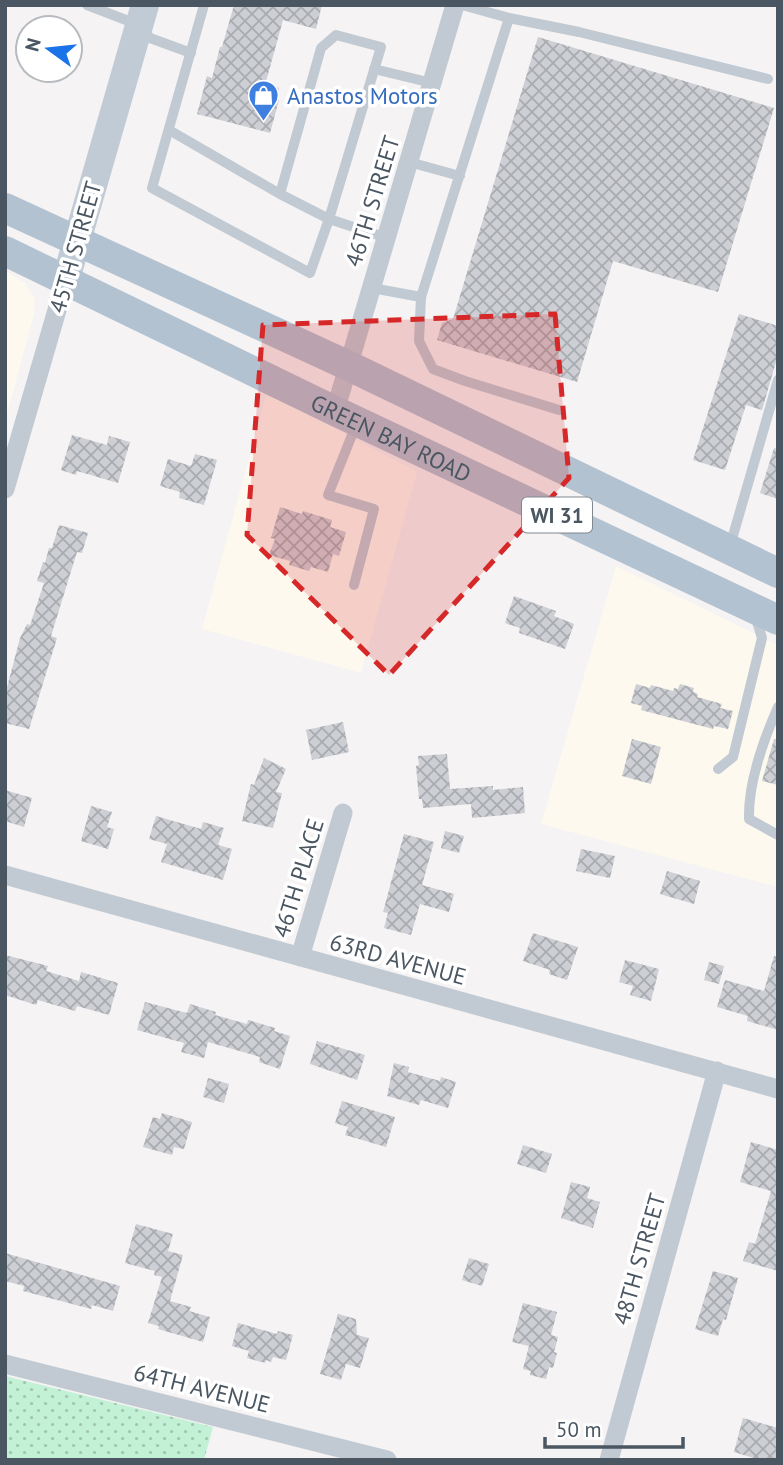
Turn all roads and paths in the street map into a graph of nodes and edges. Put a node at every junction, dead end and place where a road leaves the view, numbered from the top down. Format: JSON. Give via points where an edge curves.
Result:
{"nodes":[{"id":1,"x":87,"y":5,"type":"edge"},
{"id":2,"x":204,"y":5,"type":"edge"},
{"id":3,"x":455,"y":5,"type":"edge"},
{"id":4,"x":462,"y":5,"type":"edge"},
{"id":5,"x":142,"y":15,"type":"edge"},
{"id":6,"x":509,"y":18,"type":"junction"},
{"id":7,"x":191,"y":52,"type":"junction"},
{"id":8,"x":374,"y":69,"type":"junction"},
{"id":9,"x":768,"y":79,"type":"dead end"},
{"id":10,"x":432,"y":83,"type":"junction"},
{"id":11,"x":169,"y":130,"type":"junction"},
{"id":12,"x":409,"y":162,"type":"junction"},
{"id":13,"x":460,"y":176,"type":"junction"},
{"id":14,"x":280,"y":194,"type":"junction"},
{"id":15,"x":5,"y":208,"type":"edge"},
{"id":16,"x":329,"y":219,"type":"junction"},
{"id":17,"x":387,"y":238,"type":"junction"},
{"id":18,"x":77,"y":240,"type":"junction"},
{"id":19,"x":5,"y":251,"type":"edge"},
{"id":20,"x":66,"y":279,"type":"junction"},
{"id":21,"x":372,"y":288,"type":"junction"},
{"id":22,"x":421,"y":297,"type":"junction"},
{"id":23,"x":349,"y":366,"type":"junction"},
{"id":24,"x":778,"y":380,"type":"edge"},
{"id":25,"x":559,"y":410,"type":"dead end"},
{"id":26,"x":346,"y":416,"type":"junction"},
{"id":27,"x":5,"y":489,"type":"edge"},
{"id":28,"x":729,"y":550,"type":"junction"},
{"id":29,"x":778,"y":573,"type":"edge"},
{"id":30,"x":354,"y":585,"type":"dead end"},
{"id":31,"x":765,"y":614,"type":"edge"},
{"id":32,"x":778,"y":707,"type":"edge"},
{"id":33,"x":718,"y":769,"type":"dead end"},
{"id":34,"x":343,"y":813,"type":"dead end"},
{"id":35,"x":778,"y":835,"type":"edge"},
{"id":36,"x":5,"y":875,"type":"edge"},
{"id":37,"x":300,"y":957,"type":"junction"},
{"id":38,"x":717,"y":1071,"type":"junction"},
{"id":39,"x":778,"y":1089,"type":"edge"},
{"id":40,"x":5,"y":1364,"type":"edge"},
{"id":41,"x":387,"y":1460,"type":"edge"},
{"id":42,"x":609,"y":1460,"type":"edge"}],
"edges":[{"from":1,"to":5,"type":"lane"},
{"from":2,"to":7,"type":"lane"},
{"from":3,"to":10,"type":"street","name":"46TH STREET"},
{"from":4,"to":6,"type":"lane"},
{"from":5,"to":7,"type":"lane","via":[[150,38]]},
{"from":5,"to":18,"type":"street","name":"45TH STREET"},
{"from":6,"to":9,"type":"lane"},
{"from":6,"to":13,"type":"lane"},
{"from":7,"to":11,"type":"lane"},
{"from":8,"to":10,"type":"lane"},
{"from":8,"to":14,"type":"lane","via":[[381,47],[336,35],[321,48]]},
{"from":8,"to":16,"type":"lane"},
{"from":10,"to":12,"type":"street","name":"46TH STREET"},
{"from":11,"to":14,"type":"lane"},
{"from":11,"to":16,"type":"lane","via":[[152,188],[310,273]]},
{"from":12,"to":13,"type":"lane"},
{"from":12,"to":17,"type":"street","name":"46TH STREET"},
{"from":13,"to":22,"type":"lane"},
{"from":14,"to":16,"type":"lane"},
{"from":15,"to":18,"type":"main road","name":"GREEN BAY ROAD","number":"WI 31"},
{"from":16,"to":17,"type":"lane"},
{"from":17,"to":21,"type":"street","name":"46TH STREET"},
{"from":18,"to":20,"type":"street","name":"45TH STREET"},
{"from":18,"to":23,"type":"main road","name":"GREEN BAY ROAD","number":"WI 31"},
{"from":19,"to":20,"type":"main road","name":"GREEN BAY ROAD","number":"WI 31"},
{"from":20,"to":26,"type":"main road","name":"GREEN BAY ROAD","number":"WI 31"},
{"from":20,"to":27,"type":"street","name":"45TH STREET"},
{"from":21,"to":22,"type":"lane"},
{"from":21,"to":23,"type":"street","name":"46TH STREET"},
{"from":22,"to":25,"type":"lane","via":[[419,341],[433,369]]},
{"from":23,"to":26,"type":"street","name":"46TH STREET"},
{"from":23,"to":28,"type":"main road","name":"GREEN BAY ROAD","number":"WI 31"},
{"from":24,"to":28,"type":"lane"},
{"from":26,"to":30,"type":"lane","via":[[328,495],[374,509]]},
{"from":26,"to":31,"type":"main road","name":"GREEN BAY ROAD","number":"WI 31"},
{"from":28,"to":29,"type":"main road","name":"GREEN BAY ROAD","number":"WI 31"},
{"from":31,"to":33,"type":"lane","via":[[733,757]]},
{"from":32,"to":35,"type":"lane","via":[[748,798],[749,819]]},
{"from":34,"to":37,"type":"street","name":"46TH PLACE"},
{"from":36,"to":37,"type":"street","name":"63RD AVENUE"},
{"from":37,"to":38,"type":"street","name":"63RD AVENUE"},
{"from":38,"to":39,"type":"street","name":"63RD AVENUE"},
{"from":38,"to":42,"type":"street","name":"48TH STREET"},
{"from":40,"to":41,"type":"street","name":"64TH AVENUE"}]}
